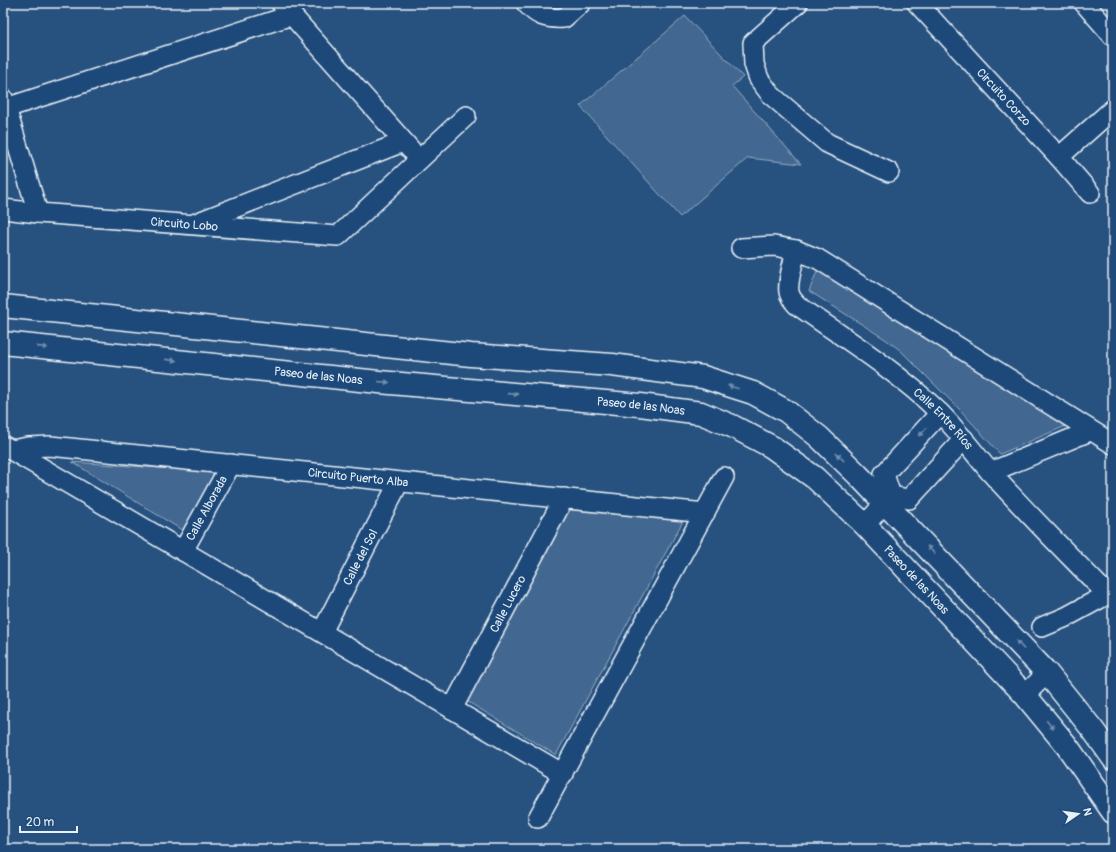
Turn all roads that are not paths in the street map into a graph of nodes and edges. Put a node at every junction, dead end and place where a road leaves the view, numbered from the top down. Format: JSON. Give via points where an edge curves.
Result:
{"nodes":[{"id":1,"x":526,"y":3,"type":"edge"},
{"id":2,"x":581,"y":3,"type":"edge"},
{"id":3,"x":798,"y":3,"type":"edge"},
{"id":4,"x":917,"y":3,"type":"edge"},
{"id":5,"x":1084,"y":3,"type":"edge"},
{"id":6,"x":286,"y":9,"type":"edge"},
{"id":7,"x":1113,"y":36,"type":"edge"},
{"id":8,"x":4,"y":103,"type":"edge"},
{"id":9,"x":1113,"y":109,"type":"edge"},
{"id":10,"x":466,"y":116,"type":"dead end"},
{"id":11,"x":403,"y":142,"type":"junction"},
{"id":12,"x":1059,"y":157,"type":"junction"},
{"id":13,"x":420,"y":159,"type":"junction"},
{"id":14,"x":889,"y":172,"type":"dead end"},
{"id":15,"x":1090,"y":193,"type":"dead end"},
{"id":16,"x":3,"y":209,"type":"edge"},
{"id":17,"x":38,"y":213,"type":"junction"},
{"id":18,"x":191,"y":225,"type":"junction"},
{"id":19,"x":742,"y":248,"type":"dead end"},
{"id":20,"x":796,"y":250,"type":"junction"},
{"id":21,"x":3,"y":306,"type":"edge"},
{"id":22,"x":3,"y":343,"type":"edge"},
{"id":23,"x":940,"y":413,"type":"junction"},
{"id":24,"x":1090,"y":430,"type":"junction"},
{"id":25,"x":964,"y":439,"type":"junction"},
{"id":26,"x":1113,"y":444,"type":"edge"},
{"id":27,"x":7,"y":448,"type":"edge"},
{"id":28,"x":231,"y":464,"type":"junction"},
{"id":29,"x":991,"y":472,"type":"junction"},
{"id":30,"x":884,"y":474,"type":"junction"},
{"id":31,"x":858,"y":475,"type":"junction"},
{"id":32,"x":724,"y":477,"type":"dead end"},
{"id":33,"x":399,"y":482,"type":"junction"},
{"id":34,"x":564,"y":498,"type":"junction"},
{"id":35,"x":895,"y":499,"type":"junction"},
{"id":36,"x":705,"y":513,"type":"junction"},
{"id":37,"x":865,"y":525,"type":"junction"},
{"id":38,"x":183,"y":551,"type":"junction"},
{"id":39,"x":1113,"y":592,"type":"edge"},
{"id":40,"x":1042,"y":627,"type":"dead end"},
{"id":41,"x":322,"y":632,"type":"junction"},
{"id":42,"x":1047,"y":673,"type":"junction"},
{"id":43,"x":1025,"y":695,"type":"junction"},
{"id":44,"x":452,"y":709,"type":"junction"},
{"id":45,"x":1113,"y":758,"type":"edge"},
{"id":46,"x":563,"y":774,"type":"junction"},
{"id":47,"x":1113,"y":812,"type":"edge"},
{"id":48,"x":538,"y":818,"type":"dead end"}],
"edges":[{"from":1,"to":2,"type":"street","via":[[533,12],[549,19],[564,18]]},
{"from":3,"to":14,"type":"street","via":[[753,43],[754,64],[759,79],[771,95],[827,143]]},
{"from":4,"to":12,"type":"street","name":"Circuito Corzo"},
{"from":5,"to":7,"type":"street"},
{"from":6,"to":8,"type":"street"},
{"from":6,"to":11,"type":"street"},
{"from":8,"to":17,"type":"street"},
{"from":9,"to":12,"type":"street"},
{"from":10,"to":13,"type":"street","name":"Circuito Lobo"},
{"from":11,"to":13,"type":"street"},
{"from":11,"to":18,"type":"street"},
{"from":12,"to":15,"type":"street","name":"Circuito Corzo"},
{"from":13,"to":18,"type":"street","name":"Circuito Lobo","via":[[338,236]]},
{"from":16,"to":17,"type":"street","name":"Circuito Lobo"},
{"from":17,"to":18,"type":"street","name":"Circuito Lobo"},
{"from":19,"to":20,"type":"street","via":[[774,246]]},
{"from":20,"to":23,"type":"street","name":"Calle Entre Ríos","via":[[789,292],[797,305],[900,378]]},
{"from":20,"to":24,"type":"street","via":[[818,259]]},
{"from":31,"to":21,"type":"street","one_way":true,"via":[[819,437],[786,411],[753,393],[703,377],[612,365],[471,355]]},
{"from":22,"to":37,"type":"street","name":"Paseo de las Noas","one_way":true,"via":[[701,413],[732,426],[772,448],[815,478]]},
{"from":23,"to":25,"type":"street","name":"Calle Entre Ríos"},
{"from":23,"to":30,"type":"street","one_way":true},
{"from":24,"to":26,"type":"street"},
{"from":24,"to":29,"type":"street"},
{"from":25,"to":29,"type":"street","name":"Calle Entre Ríos"},
{"from":25,"to":35,"type":"street"},
{"from":27,"to":28,"type":"street","name":"Circuito Puerto Alba","via":[[50,446]]},
{"from":27,"to":38,"type":"street","name":"Circuito Puerto Alba"},
{"from":28,"to":33,"type":"street","name":"Circuito Puerto Alba"},
{"from":28,"to":38,"type":"street","name":"Calle Alborada"},
{"from":29,"to":39,"type":"street","name":"Calle Entre Ríos","via":[[1098,586]]},
{"from":30,"to":31,"type":"street","via":[[876,477]]},
{"from":30,"to":35,"type":"street"},
{"from":31,"to":35,"type":"street"},
{"from":32,"to":36,"type":"street"},
{"from":33,"to":34,"type":"street","name":"Circuito Puerto Alba"},
{"from":33,"to":41,"type":"street","name":"Calle del Sol"},
{"from":34,"to":36,"type":"street","name":"Circuito Puerto Alba"},
{"from":34,"to":44,"type":"street","name":"Calle Lucero"},
{"from":35,"to":37,"type":"street"},
{"from":42,"to":35,"type":"street","one_way":true,"via":[[913,531]]},
{"from":36,"to":46,"type":"street"},
{"from":37,"to":43,"type":"street","name":"Paseo de las Noas"},
{"from":38,"to":41,"type":"street","name":"Circuito Puerto Alba"},
{"from":39,"to":40,"type":"street","name":"Calle Entre Ríos"},
{"from":41,"to":44,"type":"street","name":"Circuito Puerto Alba"},
{"from":42,"to":43,"type":"street"},
{"from":42,"to":45,"type":"street"},
{"from":43,"to":47,"type":"street","name":"Paseo de las Noas","one_way":true,"via":[[1067,746]]},
{"from":44,"to":46,"type":"street","name":"Circuito Puerto Alba"},
{"from":46,"to":48,"type":"street"}]}
